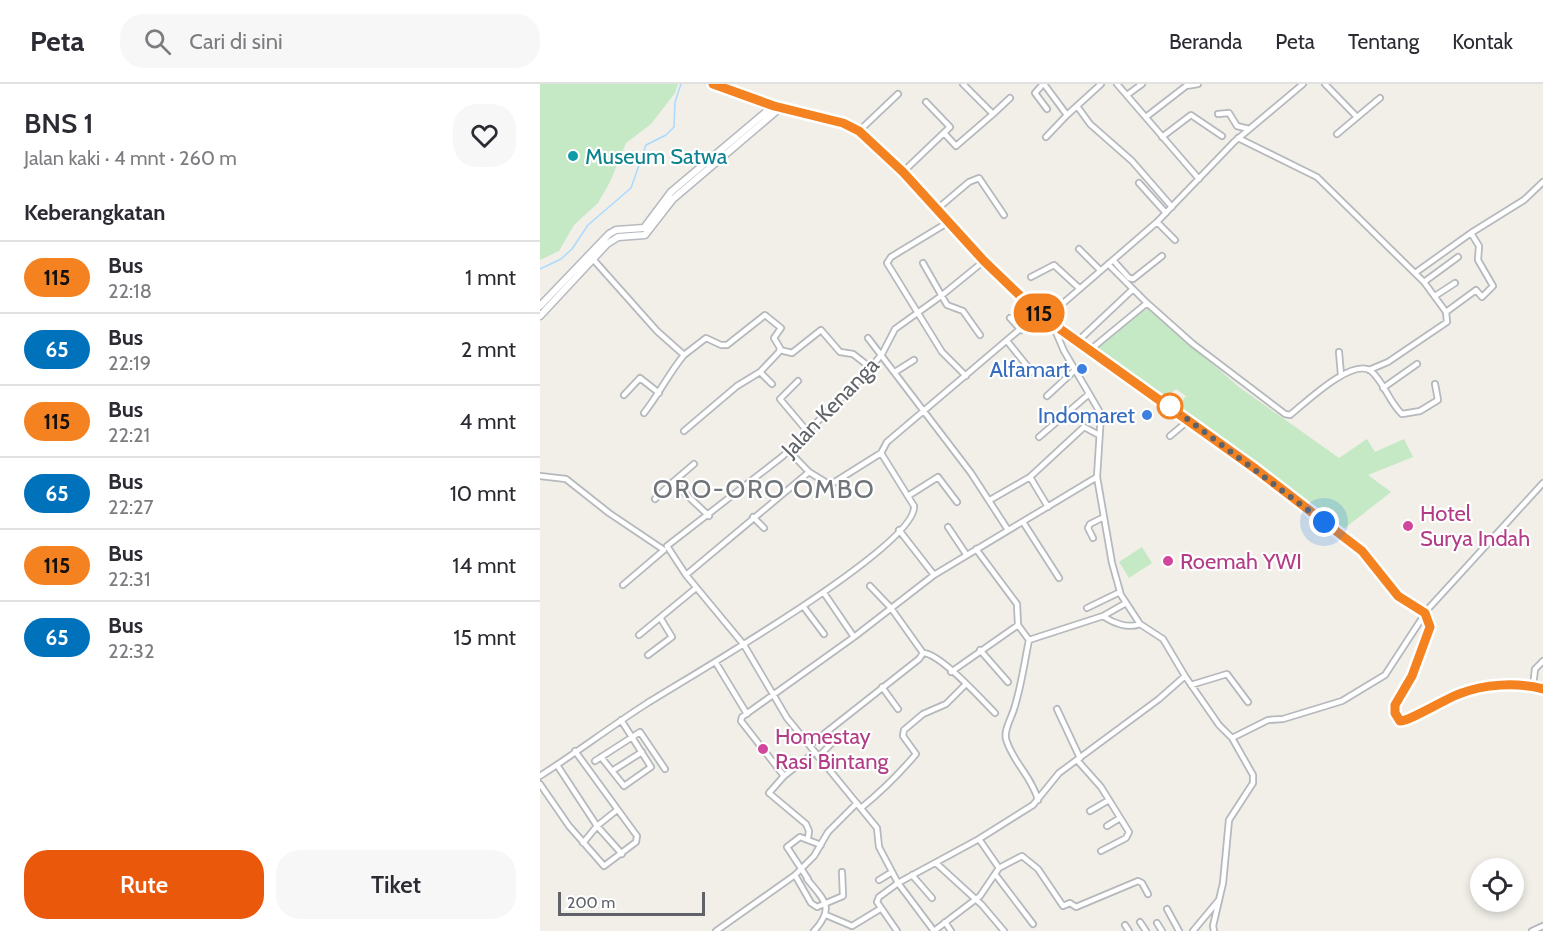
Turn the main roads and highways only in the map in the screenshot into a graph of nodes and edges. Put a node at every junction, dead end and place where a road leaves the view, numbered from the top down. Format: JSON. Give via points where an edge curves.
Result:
{"nodes":[{"id":1,"x":713,"y":84,"type":"edge"},
{"id":2,"x":777,"y":107,"type":"junction"},
{"id":3,"x":670,"y":197,"type":"junction"},
{"id":4,"x":561,"y":288,"type":"junction"},
{"id":5,"x":553,"y":297,"type":"junction"},
{"id":6,"x":540,"y":306,"type":"edge"},
{"id":7,"x":540,"y":316,"type":"edge"},
{"id":8,"x":1543,"y":689,"type":"edge"}],
"edges":[{"from":1,"to":2,"type":"main road"},
{"from":2,"to":3,"type":"main road"},
{"from":2,"to":8,"type":"main road","via":[[843,123],[859,131],[1039,314],[1189,420],[1362,551],[1398,596],[1425,613],[1430,627],[1412,676],[1395,705],[1395,713],[1402,722],[1472,690],[1518,685]]},
{"from":3,"to":4,"type":"main road","via":[[644,228],[609,234]]},
{"from":3,"to":4,"type":"main road","via":[[645,235],[614,238]]},
{"from":4,"to":5,"type":"main road"},
{"from":5,"to":6,"type":"main road"},
{"from":5,"to":7,"type":"main road"}]}
